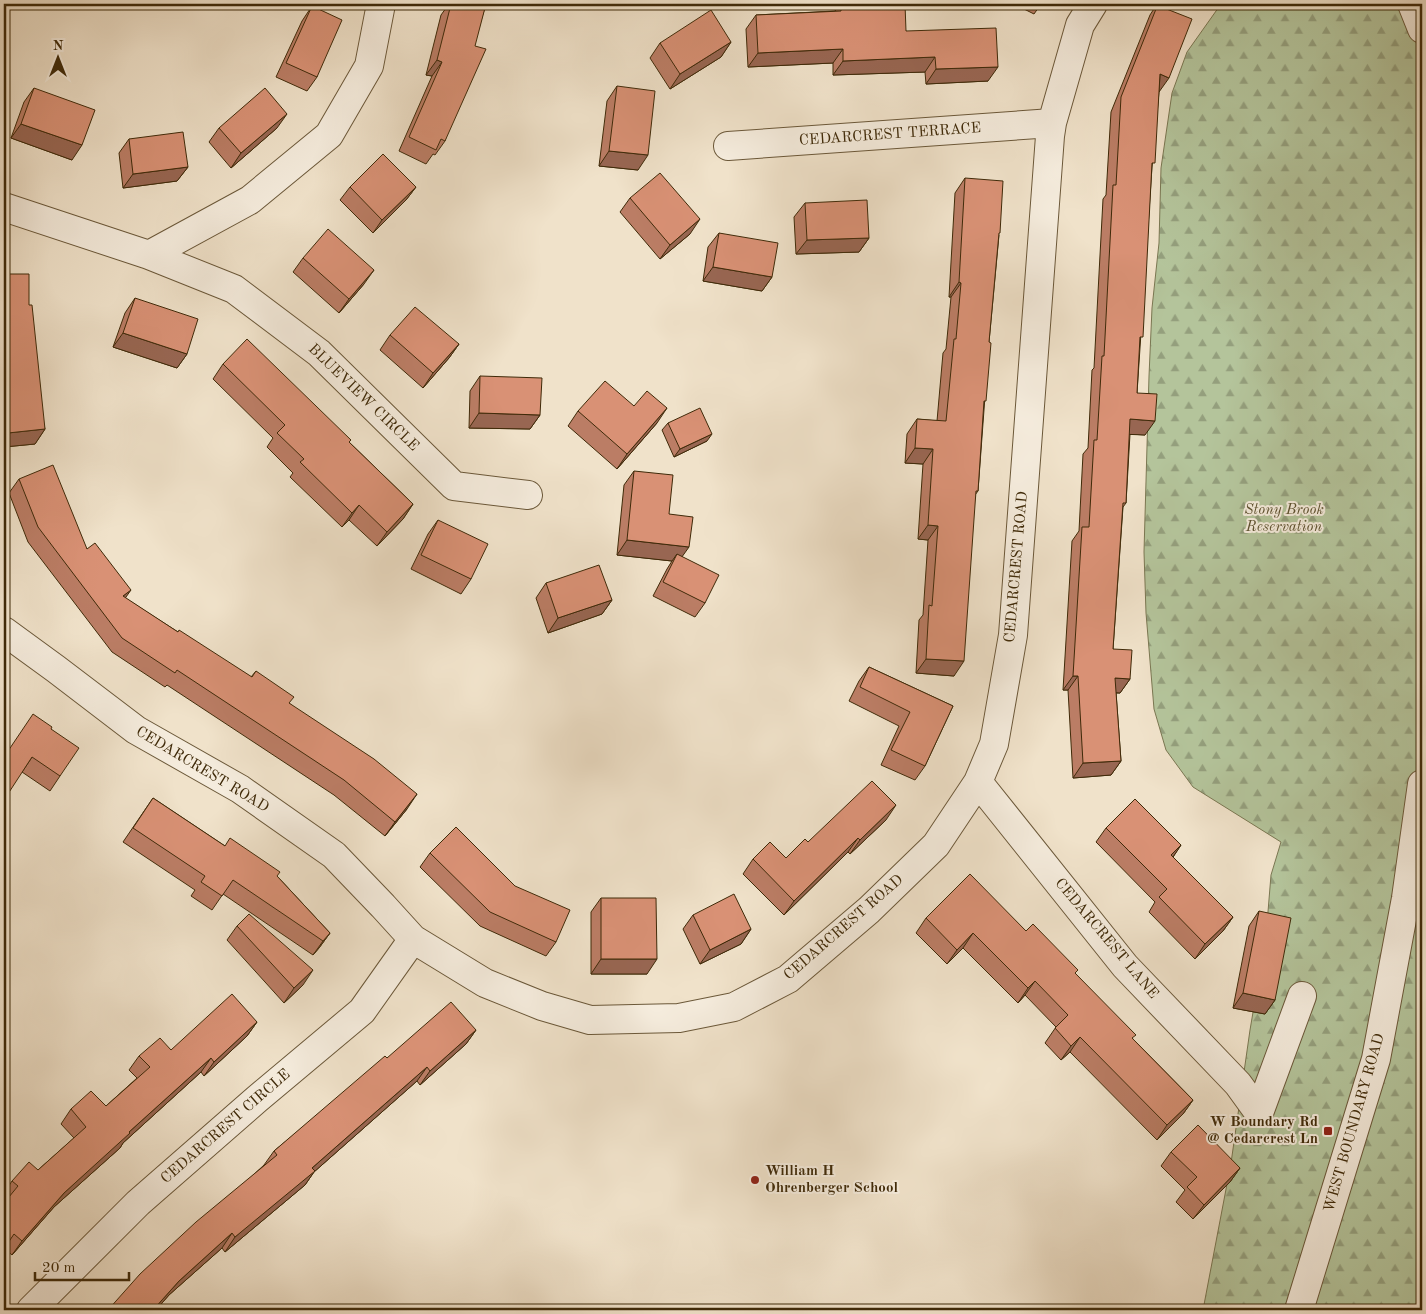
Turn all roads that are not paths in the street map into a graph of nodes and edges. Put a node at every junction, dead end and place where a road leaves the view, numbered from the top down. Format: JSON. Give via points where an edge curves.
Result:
{"nodes":[{"id":1,"x":381,"y":4,"type":"edge"},
{"id":2,"x":1093,"y":4,"type":"edge"},
{"id":3,"x":1412,"y":4,"type":"edge"},
{"id":4,"x":1422,"y":29,"type":"edge"},
{"id":5,"x":1052,"y":123,"type":"junction"},
{"id":6,"x":728,"y":146,"type":"dead end"},
{"id":7,"x":4,"y":207,"type":"edge"},
{"id":8,"x":149,"y":255,"type":"junction"},
{"id":9,"x":528,"y":495,"type":"dead end"},
{"id":10,"x":4,"y":631,"type":"edge"},
{"id":11,"x":978,"y":782,"type":"junction"},
{"id":12,"x":1422,"y":784,"type":"edge"},
{"id":13,"x":413,"y":939,"type":"junction"},
{"id":14,"x":1302,"y":996,"type":"dead end"},
{"id":15,"x":31,"y":1310,"type":"edge"},
{"id":16,"x":1299,"y":1310,"type":"edge"}],
"edges":[{"from":1,"to":8,"type":"street","via":[[369,66],[329,135],[250,200]]},
{"from":2,"to":5,"type":"street","name":"CEDARCREST ROAD","via":[[1080,25]]},
{"from":3,"to":4,"type":"street"},
{"from":5,"to":6,"type":"street","name":"CEDARCREST TERRACE"},
{"from":5,"to":11,"type":"street","name":"CEDARCREST ROAD","via":[[1013,635],[994,744]]},
{"from":7,"to":8,"type":"street","name":"BLUEVIEW CIRCLE"},
{"from":8,"to":9,"type":"street","name":"BLUEVIEW CIRCLE","via":[[234,289],[312,347],[454,486]]},
{"from":10,"to":13,"type":"street","name":"CEDARCREST ROAD","via":[[136,730],[240,789],[334,856]]},
{"from":11,"to":13,"type":"street","name":"CEDARCREST ROAD","via":[[936,845],[869,910],[788,979],[734,1007],[679,1018],[590,1020],[542,1006],[485,983]]},
{"from":11,"to":14,"type":"street","name":"CEDARCREST LANE","via":[[1125,966],[1238,1084],[1259,1113]]},
{"from":12,"to":16,"type":"street","name":"WEST BOUNDARY ROAD","via":[[1406,898],[1376,1059]]},
{"from":13,"to":15,"type":"street","name":"CEDARCREST CIRCLE","via":[[362,1011],[138,1203]]}]}
